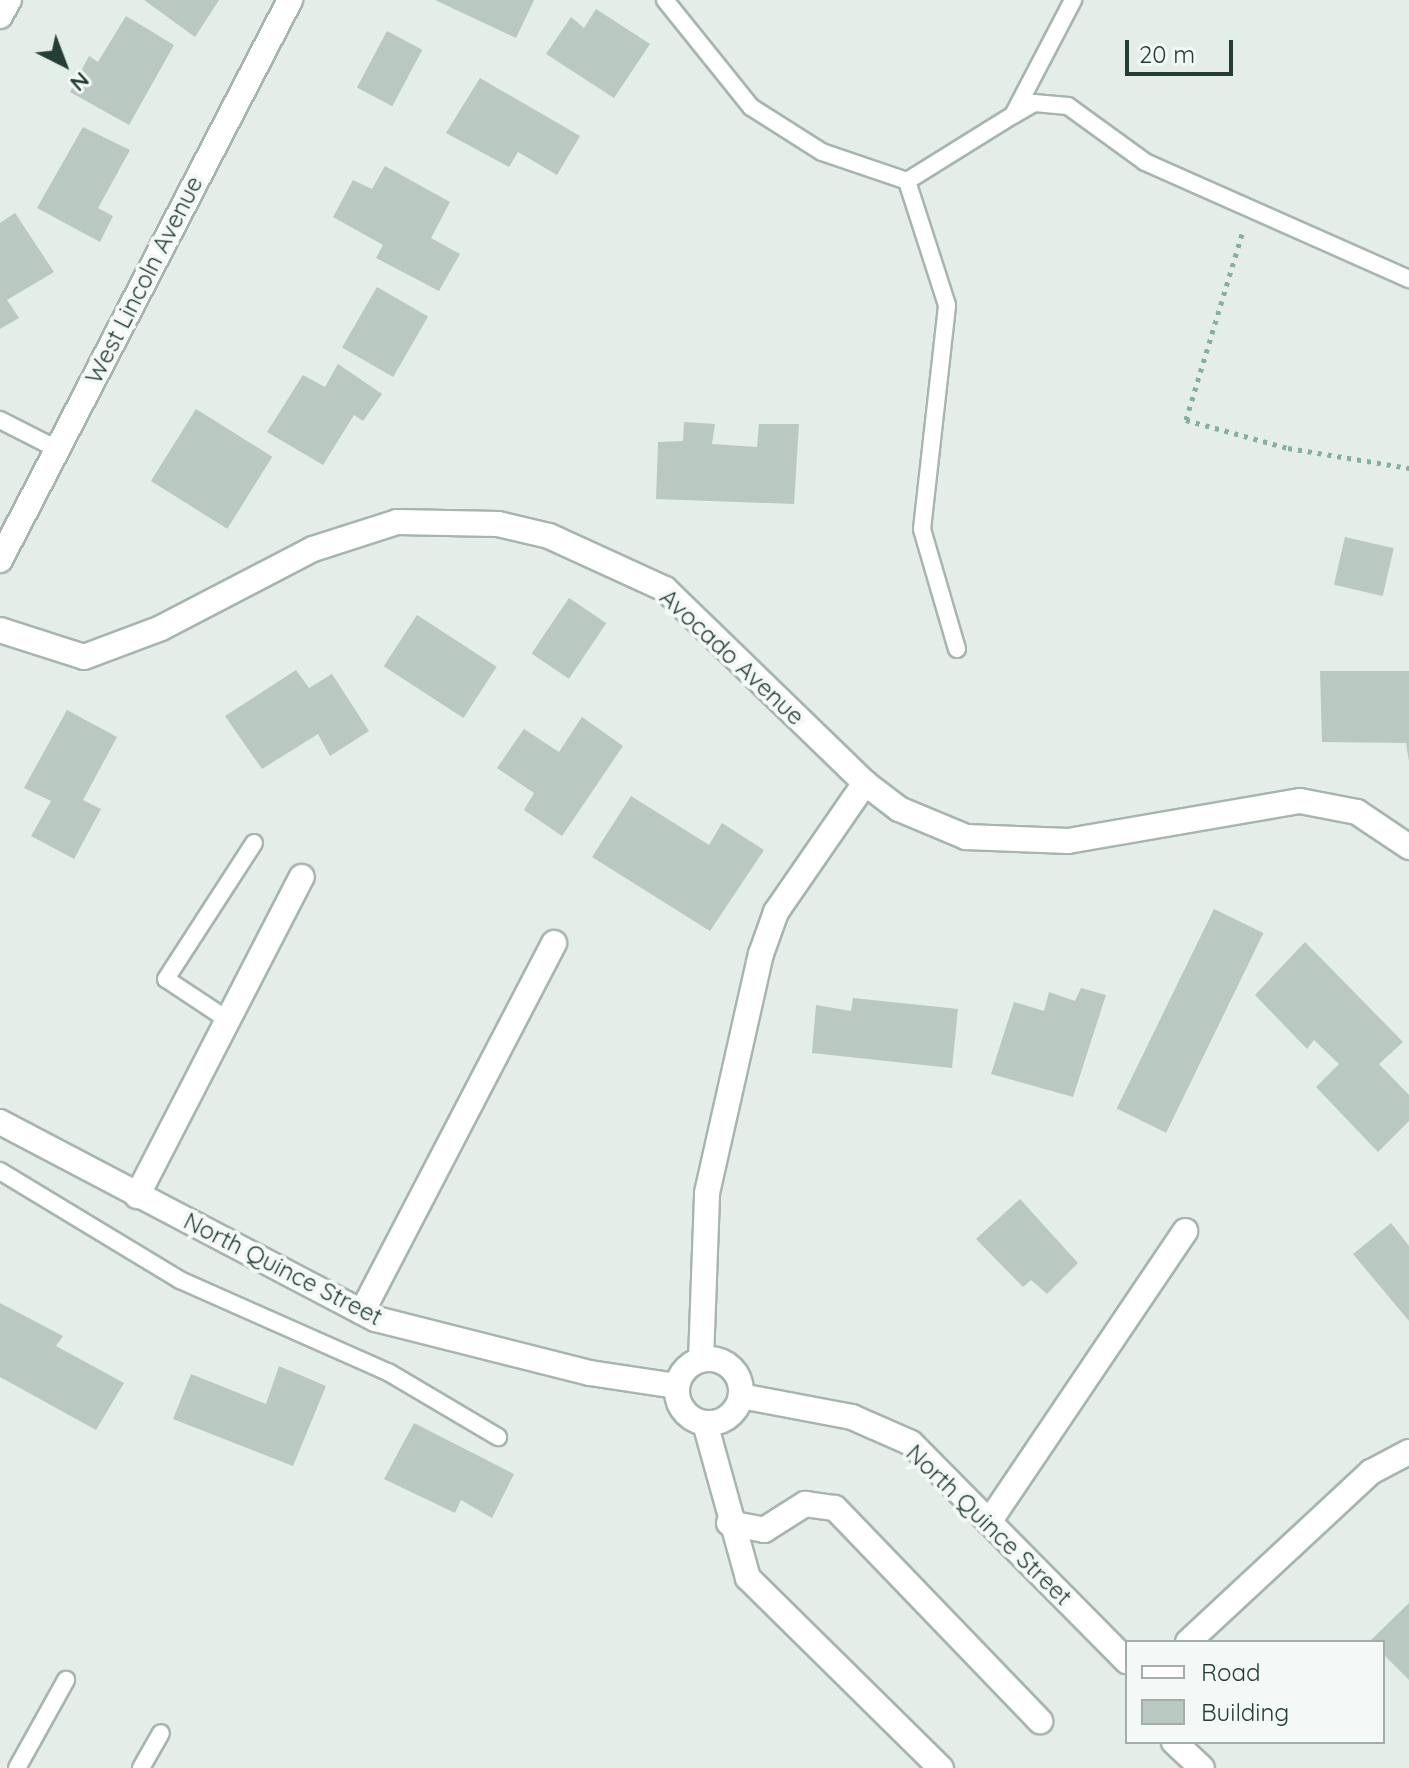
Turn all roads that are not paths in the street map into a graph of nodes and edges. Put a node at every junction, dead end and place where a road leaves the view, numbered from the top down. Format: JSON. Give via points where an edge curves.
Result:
{"nodes":[{"id":1,"x":9,"y":0,"type":"edge"},
{"id":2,"x":290,"y":0,"type":"edge"},
{"id":3,"x":665,"y":0,"type":"edge"},
{"id":4,"x":1073,"y":0,"type":"edge"},
{"id":5,"x":0,"y":16,"type":"edge"},
{"id":6,"x":1013,"y":115,"type":"junction"},
{"id":7,"x":907,"y":181,"type":"junction"},
{"id":8,"x":1409,"y":279,"type":"edge"},
{"id":9,"x":0,"y":420,"type":"edge"},
{"id":10,"x":57,"y":449,"type":"junction"},
{"id":11,"x":0,"y":560,"type":"edge"},
{"id":12,"x":0,"y":630,"type":"edge"},
{"id":13,"x":957,"y":649,"type":"dead end"},
{"id":14,"x":865,"y":783,"type":"junction"},
{"id":15,"x":254,"y":843,"type":"dead end"},
{"id":16,"x":1409,"y":847,"type":"edge"},
{"id":17,"x":302,"y":877,"type":"dead end"},
{"id":18,"x":554,"y":943,"type":"dead end"},
{"id":19,"x":228,"y":1020,"type":"junction"},
{"id":20,"x":0,"y":1122,"type":"edge"},
{"id":21,"x":0,"y":1171,"type":"edge"},
{"id":22,"x":137,"y":1196,"type":"junction"},
{"id":23,"x":1185,"y":1231,"type":"dead end"},
{"id":24,"x":362,"y":1312,"type":"junction"},
{"id":25,"x":701,"y":1360,"type":"junction"},
{"id":26,"x":677,"y":1386,"type":"junction"},
{"id":27,"x":741,"y":1396,"type":"junction"},
{"id":28,"x":705,"y":1423,"type":"junction"},
{"id":29,"x":498,"y":1437,"type":"dead end"},
{"id":30,"x":1409,"y":1452,"type":"edge"},
{"id":31,"x":989,"y":1522,"type":"junction"},
{"id":32,"x":729,"y":1523,"type":"junction"},
{"id":33,"x":1190,"y":1640,"type":"edge"},
{"id":34,"x":1125,"y":1659,"type":"edge"},
{"id":35,"x":66,"y":1680,"type":"dead end"},
{"id":36,"x":1040,"y":1721,"type":"dead end"},
{"id":37,"x":161,"y":1733,"type":"dead end"},
{"id":38,"x":1176,"y":1744,"type":"edge"},
{"id":39,"x":17,"y":1768,"type":"edge"},
{"id":40,"x":141,"y":1768,"type":"edge"},
{"id":41,"x":941,"y":1768,"type":"edge"},
{"id":42,"x":1202,"y":1768,"type":"edge"}],
"edges":[{"from":1,"to":5,"type":"street"},
{"from":2,"to":10,"type":"street","name":"West Lincoln Avenue"},
{"from":3,"to":7,"type":"lane","via":[[751,107],[822,152]]},
{"from":4,"to":6,"type":"lane"},
{"from":6,"to":7,"type":"lane"},
{"from":6,"to":8,"type":"lane","via":[[1034,103],[1068,106],[1145,162]]},
{"from":7,"to":13,"type":"lane","via":[[947,305],[922,529]]},
{"from":9,"to":10,"type":"lane"},
{"from":10,"to":11,"type":"street","name":"West Lincoln Avenue"},
{"from":12,"to":14,"type":"street","name":"Avocado Avenue","via":[[84,657],[161,628],[313,549],[397,522],[498,524],[549,536],[665,589]]},
{"from":14,"to":16,"type":"street","name":"Avocado Avenue","via":[[899,809],[966,837],[1068,841],[1300,801],[1357,812]]},
{"from":14,"to":25,"type":"street","via":[[776,912],[761,954],[707,1193]]},
{"from":15,"to":19,"type":"lane","via":[[166,979]]},
{"from":17,"to":19,"type":"street"},
{"from":18,"to":24,"type":"street"},
{"from":19,"to":22,"type":"street"},
{"from":20,"to":22,"type":"street","name":"North Quince Street"},
{"from":21,"to":29,"type":"lane","via":[[180,1280],[388,1372]]},
{"from":22,"to":24,"type":"street","name":"North Quince Street"},
{"from":23,"to":31,"type":"street"},
{"from":24,"to":26,"type":"street","name":"North Quince Street","via":[[590,1373]]},
{"from":25,"to":26,"type":"street"},
{"from":25,"to":27,"type":"street","via":[[726,1363]]},
{"from":26,"to":28,"type":"street","via":[[683,1410]]},
{"from":27,"to":28,"type":"street","via":[[728,1417]]},
{"from":27,"to":31,"type":"street","name":"North Quince Street","via":[[852,1417],[911,1443]]},
{"from":28,"to":32,"type":"street","via":[[724,1477]]},
{"from":30,"to":33,"type":"street","via":[[1371,1472]]},
{"from":31,"to":34,"type":"street","name":"North Quince Street"},
{"from":32,"to":36,"type":"street","via":[[764,1530],[805,1504],[835,1508]]},
{"from":32,"to":41,"type":"street","via":[[748,1578]]},
{"from":35,"to":39,"type":"lane"},
{"from":37,"to":40,"type":"lane"},
{"from":38,"to":42,"type":"street"}]}
